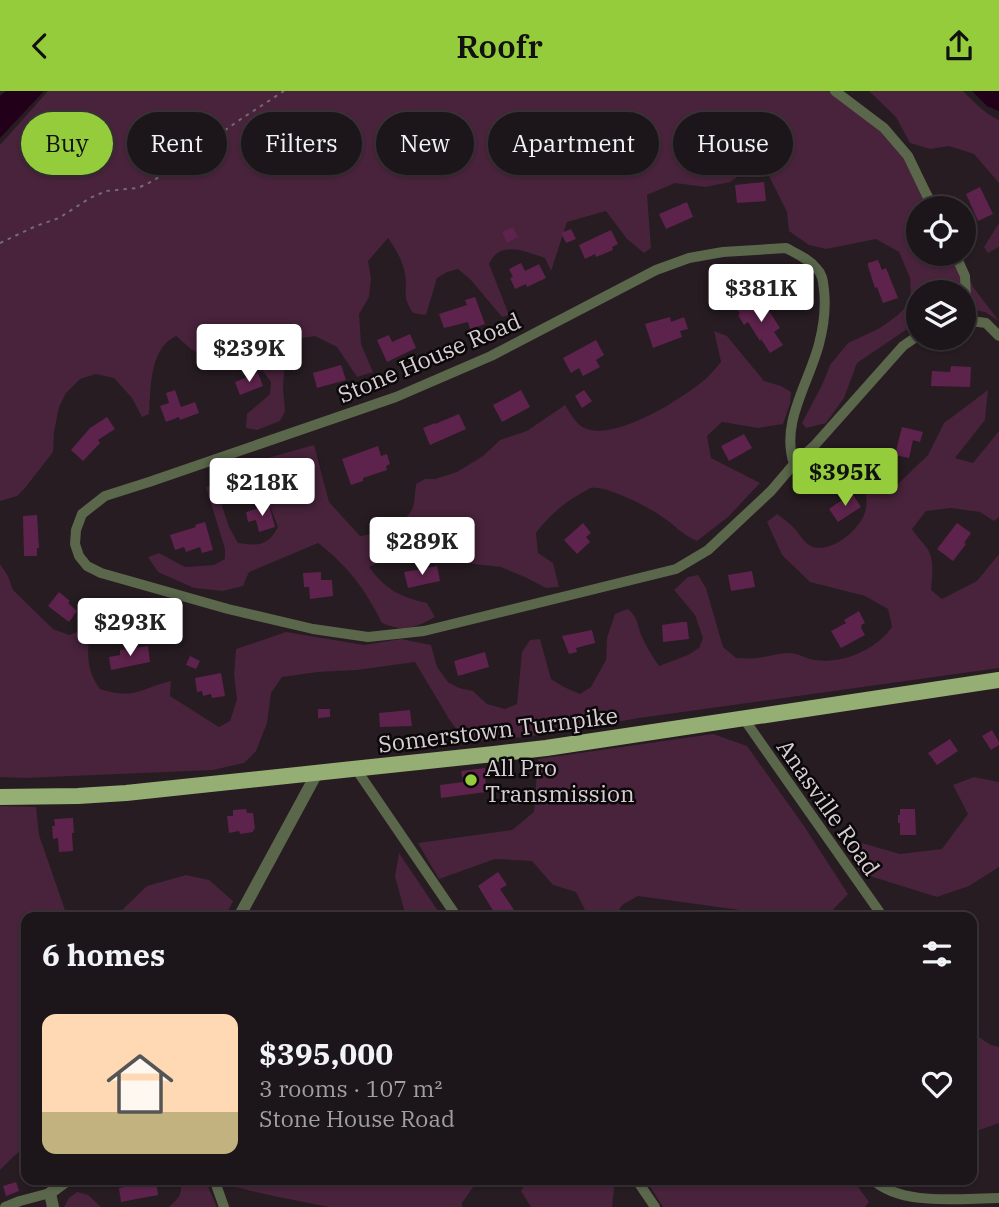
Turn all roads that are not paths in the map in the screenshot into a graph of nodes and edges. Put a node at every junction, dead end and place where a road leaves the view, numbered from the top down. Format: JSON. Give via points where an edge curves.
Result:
{"nodes":[{"id":1,"x":835,"y":91,"type":"edge"},
{"id":2,"x":927,"y":196,"type":"edge"},
{"id":3,"x":976,"y":322,"type":"edge"},
{"id":4,"x":999,"y":336,"type":"edge"},
{"id":5,"x":906,"y":344,"type":"edge"},
{"id":6,"x":794,"y":464,"type":"junction"},
{"id":7,"x":999,"y":680,"type":"edge"},
{"id":8,"x":744,"y":719,"type":"junction"},
{"id":9,"x":356,"y":769,"type":"junction"},
{"id":10,"x":317,"y":773,"type":"junction"},
{"id":11,"x":0,"y":797,"type":"edge"},
{"id":12,"x":242,"y":912,"type":"edge"},
{"id":13,"x":454,"y":912,"type":"edge"},
{"id":14,"x":879,"y":912,"type":"edge"},
{"id":15,"x":61,"y":1185,"type":"edge"},
{"id":16,"x":216,"y":1185,"type":"edge"},
{"id":17,"x":640,"y":1185,"type":"edge"},
{"id":18,"x":879,"y":1185,"type":"edge"},
{"id":19,"x":50,"y":1193,"type":"junction"},
{"id":20,"x":999,"y":1198,"type":"edge"},
{"id":21,"x":5,"y":1207,"type":"edge"},
{"id":22,"x":53,"y":1207,"type":"edge"},
{"id":23,"x":224,"y":1207,"type":"edge"},
{"id":24,"x":655,"y":1207,"type":"edge"}],
"edges":[{"from":1,"to":2,"type":"street","via":[[884,128],[908,156]]},
{"from":3,"to":4,"type":"street","via":[[986,323]]},
{"from":5,"to":6,"type":"street","name":"Stone House Road"},
{"from":6,"to":6,"type":"street","name":"Stone House Road","via":[[708,550],[676,569],[424,631],[368,637],[228,609],[101,573],[87,566],[75,544],[82,514],[105,496],[396,397],[491,356],[656,270],[723,252],[786,248],[807,260],[822,277],[826,309],[819,346],[790,433]]},
{"from":7,"to":8,"type":"main road","name":"Somerstown Turnpike"},
{"from":8,"to":9,"type":"main road","name":"Somerstown Turnpike"},
{"from":8,"to":14,"type":"street","name":"Anasville Road"},
{"from":9,"to":10,"type":"main road","name":"Somerstown Turnpike"},
{"from":9,"to":13,"type":"street"},
{"from":10,"to":11,"type":"main road","name":"Somerstown Turnpike","via":[[126,793]]},
{"from":10,"to":12,"type":"street"},
{"from":15,"to":19,"type":"street"},
{"from":16,"to":23,"type":"street"},
{"from":17,"to":24,"type":"street"},
{"from":18,"to":20,"type":"street","via":[[916,1199]]},
{"from":19,"to":21,"type":"street"},
{"from":19,"to":22,"type":"street"}]}
